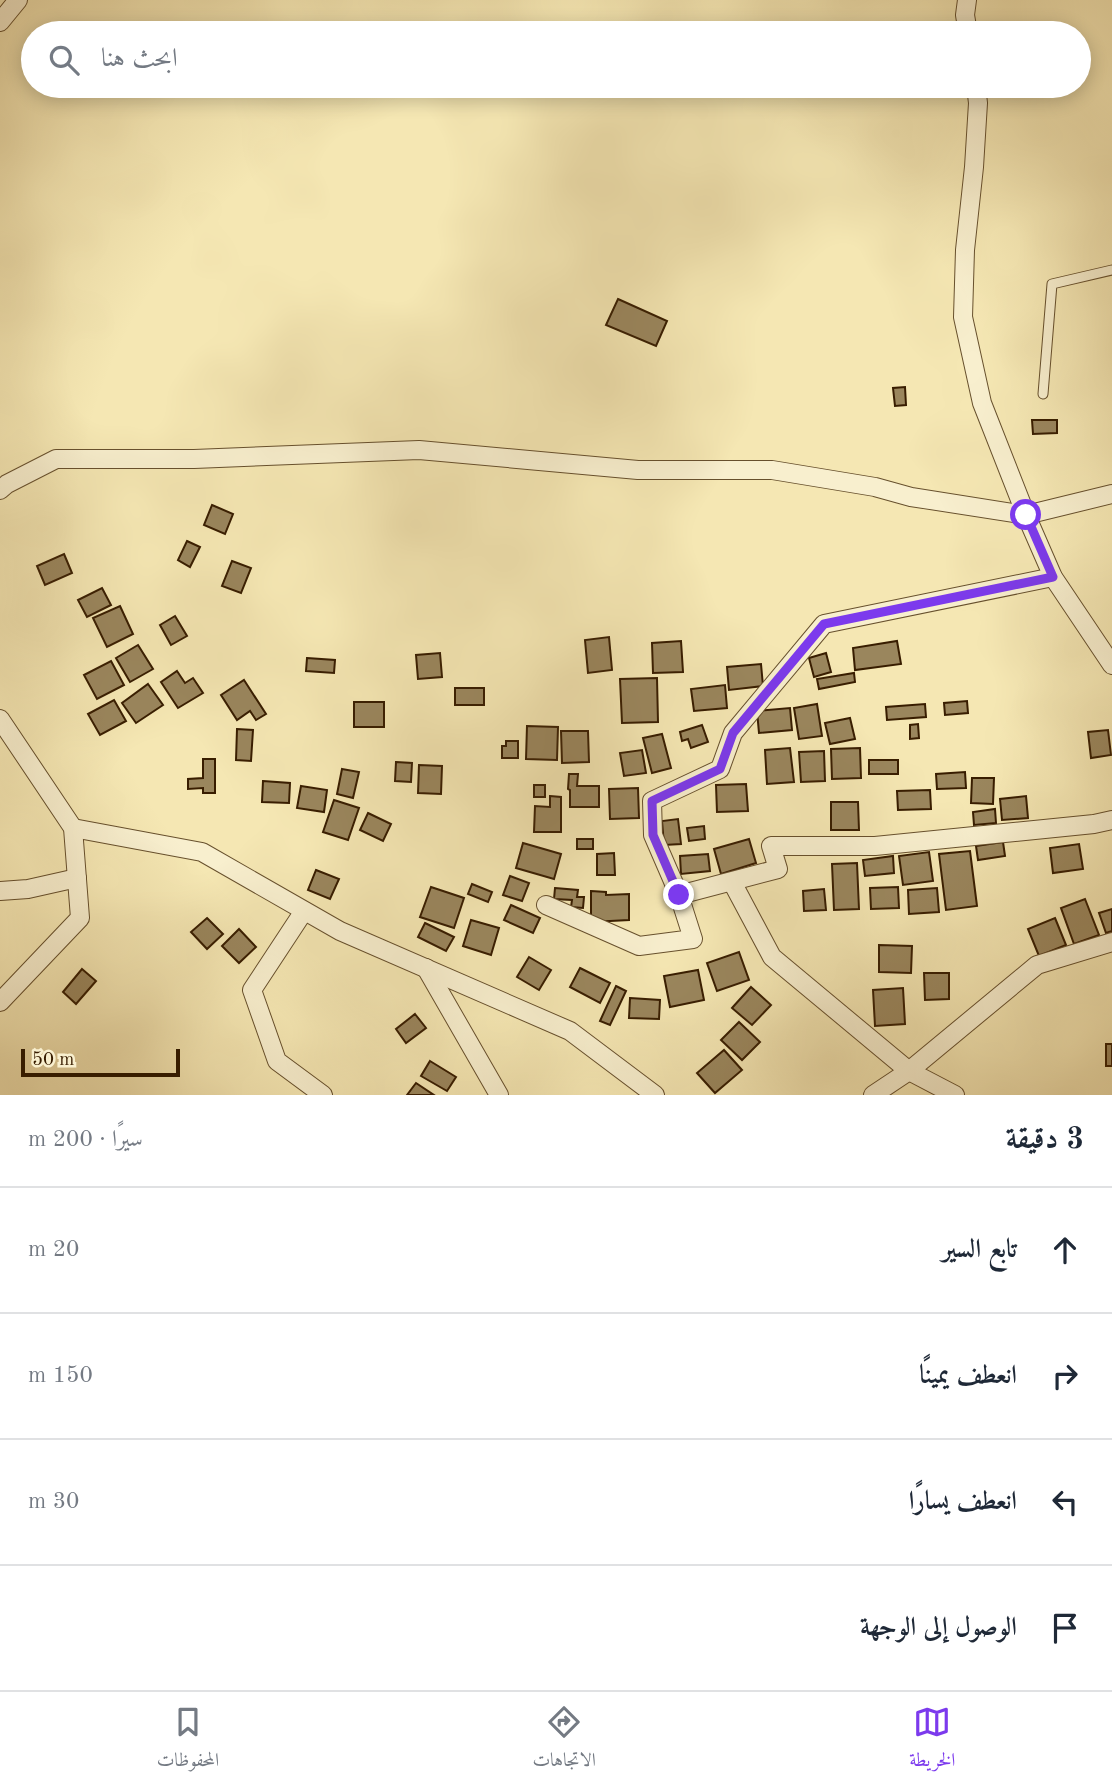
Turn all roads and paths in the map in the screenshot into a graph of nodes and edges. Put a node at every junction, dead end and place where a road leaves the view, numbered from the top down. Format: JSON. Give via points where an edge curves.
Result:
{"nodes":[{"id":1,"x":18,"y":0,"type":"edge"},
{"id":2,"x":967,"y":0,"type":"edge"},
{"id":3,"x":966,"y":21,"type":"edge"},
{"id":4,"x":0,"y":22,"type":"edge"},
{"id":5,"x":977,"y":98,"type":"edge"},
{"id":6,"x":1112,"y":270,"type":"edge"},
{"id":7,"x":1043,"y":394,"type":"dead end"},
{"id":8,"x":0,"y":490,"type":"edge"},
{"id":9,"x":1112,"y":494,"type":"edge"},
{"id":10,"x":1026,"y":515,"type":"junction"},
{"id":11,"x":1053,"y":577,"type":"junction"},
{"id":12,"x":1112,"y":665,"type":"edge"},
{"id":13,"x":0,"y":719,"type":"edge"},
{"id":14,"x":1112,"y":820,"type":"edge"},
{"id":15,"x":73,"y":828,"type":"junction"},
{"id":16,"x":77,"y":878,"type":"junction"},
{"id":17,"x":732,"y":882,"type":"junction"},
{"id":18,"x":0,"y":891,"type":"edge"},
{"id":19,"x":679,"y":895,"type":"junction"},
{"id":20,"x":546,"y":905,"type":"dead end"},
{"id":21,"x":304,"y":911,"type":"junction"},
{"id":22,"x":1112,"y":942,"type":"edge"},
{"id":23,"x":425,"y":968,"type":"junction"},
{"id":24,"x":0,"y":1002,"type":"edge"},
{"id":25,"x":909,"y":1071,"type":"junction"},
{"id":26,"x":323,"y":1095,"type":"edge"},
{"id":27,"x":499,"y":1095,"type":"edge"},
{"id":28,"x":655,"y":1095,"type":"edge"},
{"id":29,"x":873,"y":1095,"type":"edge"},
{"id":30,"x":955,"y":1095,"type":"edge"}],
"edges":[{"from":1,"to":4,"type":"street"},
{"from":2,"to":3,"type":"street"},
{"from":5,"to":10,"type":"street","via":[[963,317],[982,403]]},
{"from":6,"to":7,"type":"lane","via":[[1052,284]]},
{"from":8,"to":10,"type":"street","via":[[57,459],[419,450],[638,470],[772,470]]},
{"from":9,"to":10,"type":"street"},
{"from":10,"to":11,"type":"street"},
{"from":11,"to":12,"type":"street"},
{"from":11,"to":19,"type":"street","via":[[824,624],[733,733],[720,769],[652,801],[653,835]]},
{"from":13,"to":15,"type":"street"},
{"from":14,"to":17,"type":"street","via":[[874,846],[771,846],[778,869]]},
{"from":15,"to":16,"type":"street"},
{"from":15,"to":21,"type":"street","via":[[202,852]]},
{"from":16,"to":18,"type":"street","via":[[28,890]]},
{"from":16,"to":24,"type":"street","via":[[80,918]]},
{"from":17,"to":19,"type":"street"},
{"from":17,"to":25,"type":"street","via":[[772,957]]},
{"from":19,"to":20,"type":"street","via":[[693,939],[639,946]]},
{"from":21,"to":23,"type":"street"},
{"from":21,"to":26,"type":"street","via":[[253,990],[277,1061]]},
{"from":22,"to":25,"type":"street","via":[[1037,965]]},
{"from":23,"to":27,"type":"street"},
{"from":23,"to":28,"type":"street","via":[[570,1031]]},
{"from":25,"to":29,"type":"street"},
{"from":25,"to":30,"type":"street"}]}
